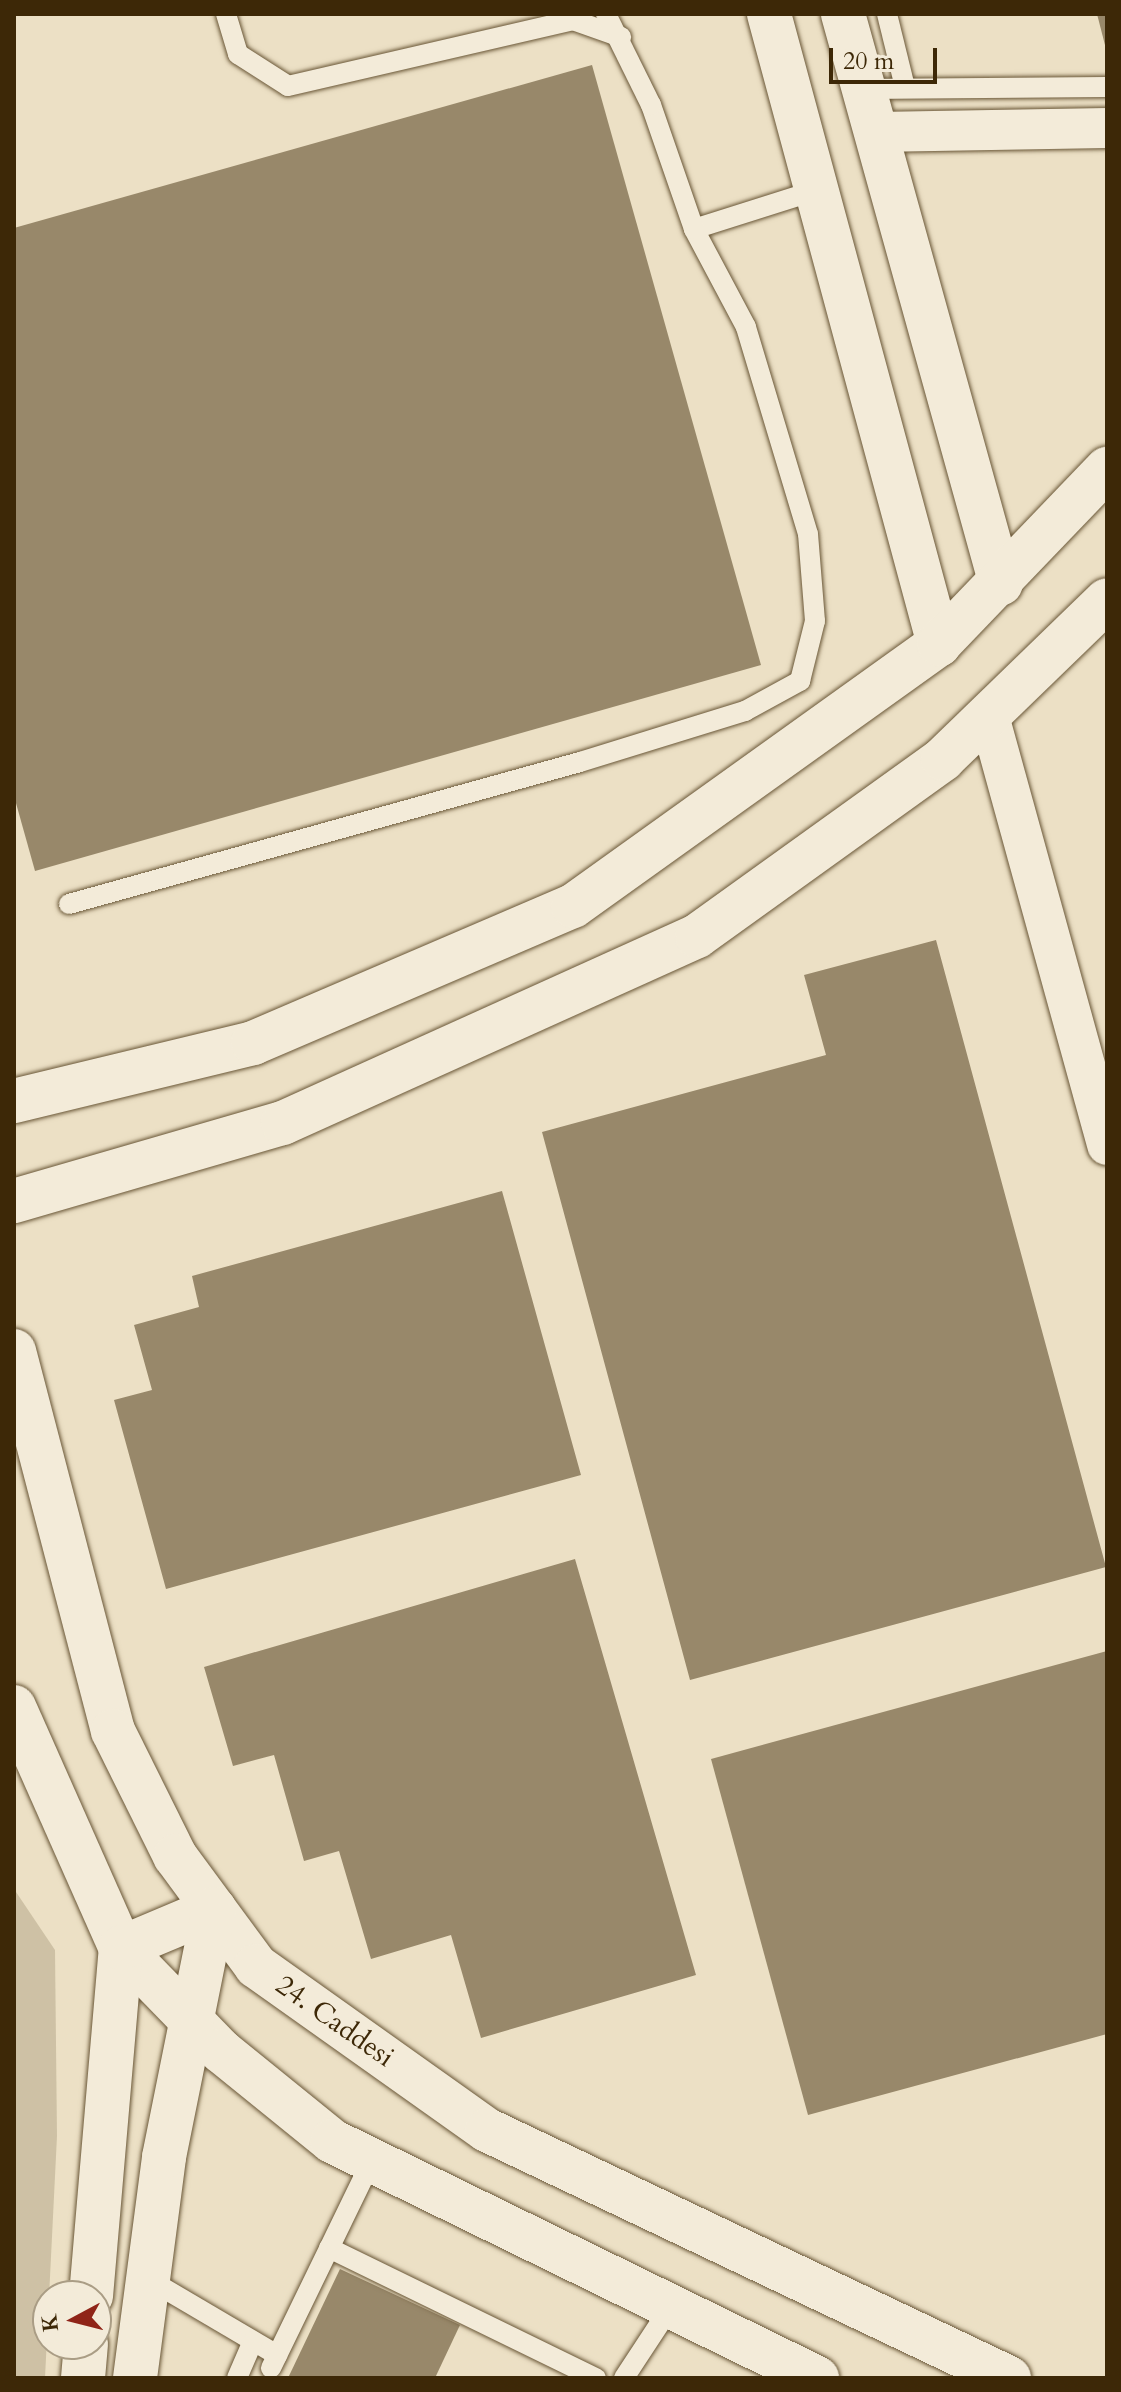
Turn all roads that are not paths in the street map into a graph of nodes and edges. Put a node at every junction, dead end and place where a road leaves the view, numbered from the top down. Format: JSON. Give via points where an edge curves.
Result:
{"nodes":[{"id":1,"x":226,"y":14,"type":"edge"},
{"id":2,"x":606,"y":14,"type":"edge"},
{"id":3,"x":769,"y":14,"type":"edge"},
{"id":4,"x":843,"y":14,"type":"edge"},
{"id":5,"x":887,"y":14,"type":"edge"},
{"id":6,"x":621,"y":37,"type":"junction"},
{"id":7,"x":884,"y":86,"type":"junction"},
{"id":8,"x":1107,"y":87,"type":"edge"},
{"id":9,"x":1107,"y":128,"type":"edge"},
{"id":10,"x":876,"y":132,"type":"junction"},
{"id":11,"x":817,"y":190,"type":"junction"},
{"id":12,"x":694,"y":229,"type":"junction"},
{"id":13,"x":1107,"y":469,"type":"edge"},
{"id":14,"x":1001,"y":584,"type":"junction"},
{"id":15,"x":1107,"y":600,"type":"edge"},
{"id":16,"x":939,"y":644,"type":"junction"},
{"id":17,"x":989,"y":716,"type":"junction"},
{"id":18,"x":69,"y":904,"type":"dead end"},
{"id":19,"x":14,"y":1101,"type":"edge"},
{"id":20,"x":1107,"y":1145,"type":"edge"},
{"id":21,"x":14,"y":1201,"type":"edge"},
{"id":22,"x":14,"y":1351,"type":"edge"},
{"id":23,"x":14,"y":1707,"type":"edge"},
{"id":24,"x":214,"y":1909,"type":"junction"},
{"id":25,"x":121,"y":1948,"type":"junction"},
{"id":26,"x":194,"y":2022,"type":"junction"},
{"id":27,"x":371,"y":2162,"type":"junction"},
{"id":28,"x":329,"y":2248,"type":"junction"},
{"id":29,"x":148,"y":2279,"type":"junction"},
{"id":30,"x":92,"y":2280,"type":"edge"},
{"id":31,"x":670,"y":2308,"type":"junction"},
{"id":32,"x":253,"y":2341,"type":"junction"},
{"id":33,"x":135,"y":2378,"type":"edge"},
{"id":34,"x":237,"y":2378,"type":"edge"},
{"id":35,"x":596,"y":2378,"type":"edge"},
{"id":36,"x":624,"y":2378,"type":"edge"},
{"id":37,"x":817,"y":2378,"type":"edge"},
{"id":38,"x":1009,"y":2378,"type":"edge"}],
"edges":[{"from":1,"to":6,"type":"lane","via":[[238,54],[288,86],[573,20]]},
{"from":2,"to":6,"type":"lane"},
{"from":3,"to":11,"type":"street"},
{"from":4,"to":7,"type":"street"},
{"from":5,"to":7,"type":"lane"},
{"from":6,"to":12,"type":"lane"},
{"from":7,"to":8,"type":"lane"},
{"from":7,"to":10,"type":"street"},
{"from":9,"to":10,"type":"street"},
{"from":10,"to":14,"type":"street"},
{"from":11,"to":12,"type":"lane"},
{"from":11,"to":16,"type":"street"},
{"from":12,"to":18,"type":"lane","via":[[746,327],[808,534],[815,621],[800,681],[745,711],[580,762]]},
{"from":13,"to":14,"type":"street"},
{"from":14,"to":16,"type":"street"},
{"from":15,"to":17,"type":"street"},
{"from":16,"to":19,"type":"street","via":[[573,906],[253,1043]]},
{"from":17,"to":20,"type":"street"},
{"from":17,"to":21,"type":"street","via":[[943,759],[697,936],[283,1123]]},
{"from":22,"to":24,"type":"street","name":"24. Caddesi","via":[[113,1731],[175,1856]]},
{"from":23,"to":25,"type":"street"},
{"from":24,"to":25,"type":"street"},
{"from":24,"to":26,"type":"street"},
{"from":24,"to":38,"type":"street","name":"24. Caddesi","via":[[256,1966],[487,2130]]},
{"from":25,"to":26,"type":"street"},
{"from":25,"to":30,"type":"street"},
{"from":26,"to":27,"type":"street","via":[[332,2141]]},
{"from":26,"to":29,"type":"street","via":[[164,2157]]},
{"from":27,"to":28,"type":"lane"},
{"from":27,"to":31,"type":"street"},
{"from":28,"to":32,"type":"lane","via":[[274,2362]]},
{"from":28,"to":35,"type":"lane"},
{"from":29,"to":32,"type":"lane"},
{"from":29,"to":33,"type":"street"},
{"from":31,"to":36,"type":"lane"},
{"from":31,"to":37,"type":"street"},
{"from":32,"to":34,"type":"lane"}]}
